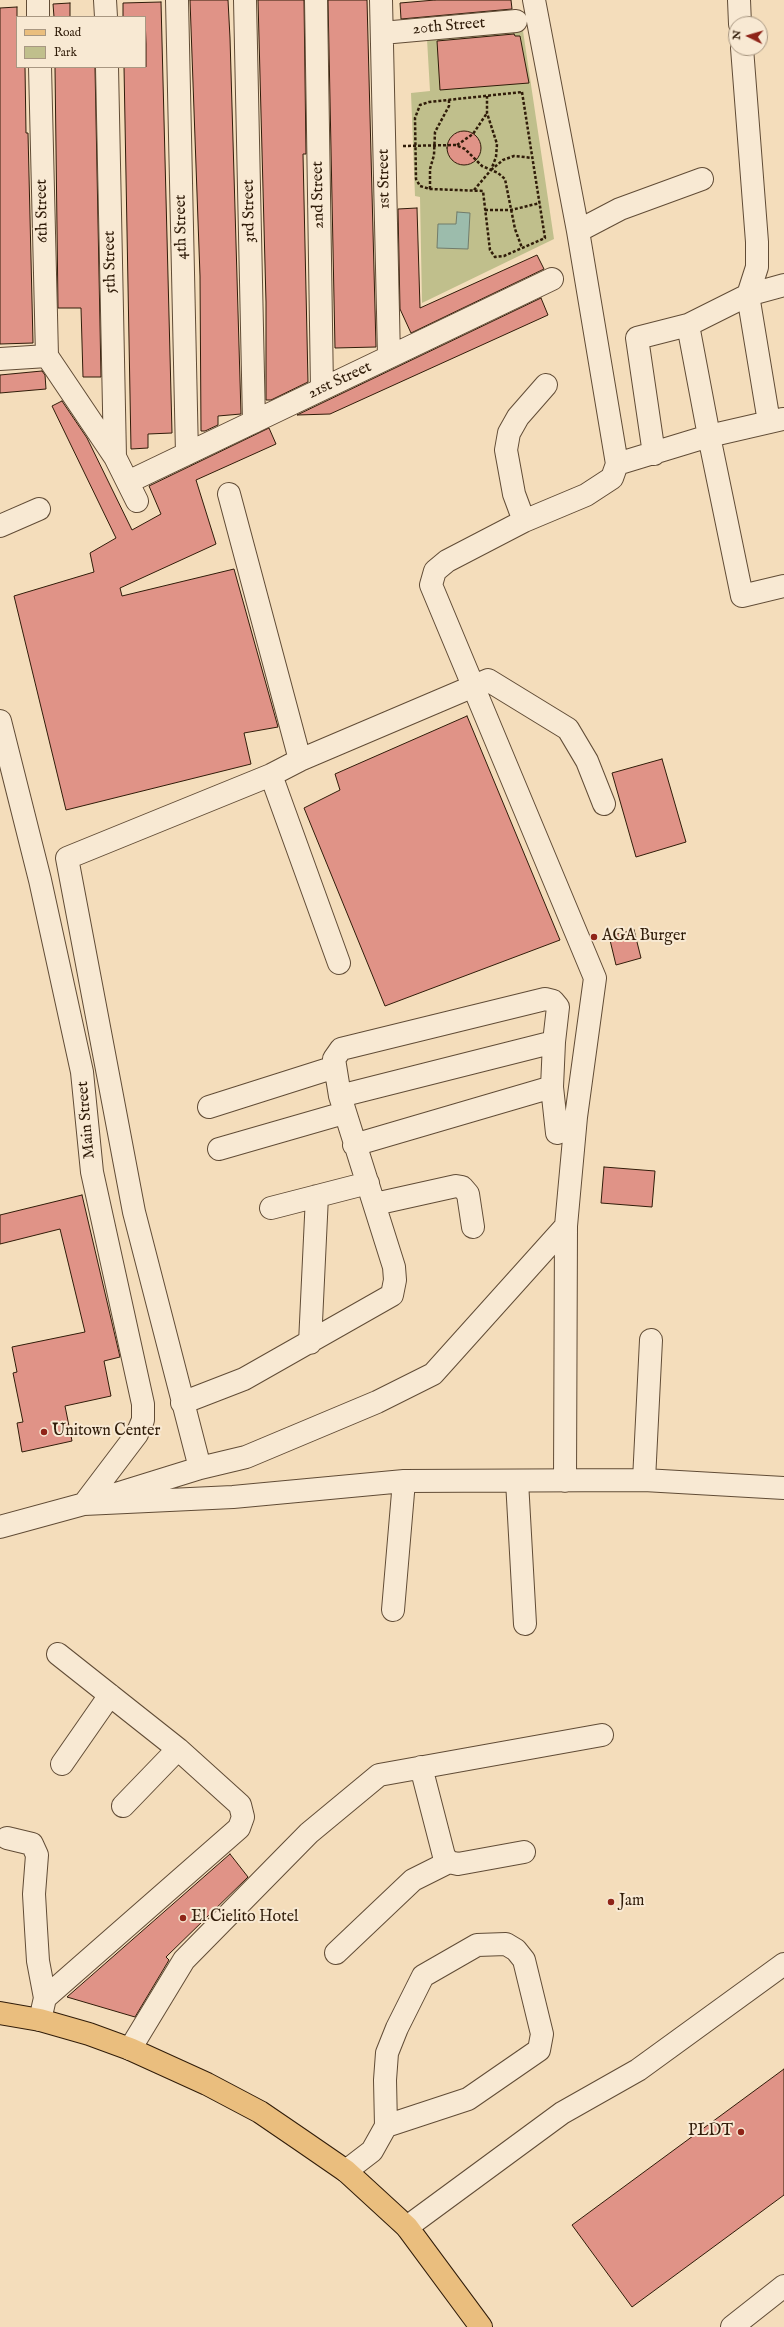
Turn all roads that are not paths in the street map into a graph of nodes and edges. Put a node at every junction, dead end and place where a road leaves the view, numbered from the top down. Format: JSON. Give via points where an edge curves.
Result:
{"nodes":[{"id":1,"x":38,"y":0,"type":"edge"},
{"id":2,"x":105,"y":0,"type":"edge"},
{"id":3,"x":177,"y":0,"type":"edge"},
{"id":4,"x":245,"y":0,"type":"edge"},
{"id":5,"x":316,"y":0,"type":"edge"},
{"id":6,"x":382,"y":0,"type":"edge"},
{"id":7,"x":534,"y":0,"type":"edge"},
{"id":8,"x":739,"y":0,"type":"edge"},
{"id":9,"x":38,"y":16,"type":"edge"},
{"id":10,"x":106,"y":16,"type":"edge"},
{"id":11,"x":740,"y":16,"type":"edge"},
{"id":12,"x":516,"y":21,"type":"dead end"},
{"id":13,"x":382,"y":33,"type":"junction"},
{"id":14,"x":743,"y":56,"type":"edge"},
{"id":15,"x":40,"y":68,"type":"edge"},
{"id":16,"x":107,"y":68,"type":"edge"},
{"id":17,"x":702,"y":179,"type":"dead end"},
{"id":18,"x":578,"y":231,"type":"junction"},
{"id":19,"x":552,"y":278,"type":"dead end"},
{"id":20,"x":784,"y":285,"type":"edge"},
{"id":21,"x":748,"y":295,"type":"junction"},
{"id":22,"x":688,"y":325,"type":"junction"},
{"id":23,"x":47,"y":356,"type":"junction"},
{"id":24,"x":390,"y":357,"type":"junction"},
{"id":25,"x":0,"y":359,"type":"edge"},
{"id":26,"x":546,"y":385,"type":"dead end"},
{"id":27,"x":322,"y":390,"type":"junction"},
{"id":28,"x":777,"y":421,"type":"edge"},
{"id":29,"x":254,"y":422,"type":"junction"},
{"id":30,"x":708,"y":436,"type":"junction"},
{"id":31,"x":187,"y":454,"type":"junction"},
{"id":32,"x":654,"y":454,"type":"junction"},
{"id":33,"x":115,"y":457,"type":"junction"},
{"id":34,"x":617,"y":464,"type":"junction"},
{"id":35,"x":128,"y":482,"type":"junction"},
{"id":36,"x":229,"y":494,"type":"dead end"},
{"id":37,"x":137,"y":501,"type":"dead end"},
{"id":38,"x":39,"y":509,"type":"dead end"},
{"id":39,"x":524,"y":521,"type":"junction"},
{"id":40,"x":0,"y":526,"type":"edge"},
{"id":41,"x":784,"y":586,"type":"edge"},
{"id":42,"x":474,"y":687,"type":"junction"},
{"id":43,"x":0,"y":721,"type":"edge"},
{"id":44,"x":300,"y":760,"type":"junction"},
{"id":45,"x":271,"y":775,"type":"junction"},
{"id":46,"x":604,"y":804,"type":"dead end"},
{"id":47,"x":339,"y":963,"type":"dead end"},
{"id":48,"x":554,"y":1042,"type":"junction"},
{"id":49,"x":335,"y":1067,"type":"junction"},
{"id":50,"x":552,"y":1087,"type":"junction"},
{"id":51,"x":342,"y":1104,"type":"junction"},
{"id":52,"x":209,"y":1107,"type":"dead end"},
{"id":53,"x":557,"y":1133,"type":"dead end"},
{"id":54,"x":354,"y":1144,"type":"junction"},
{"id":55,"x":219,"y":1149,"type":"dead end"},
{"id":56,"x":368,"y":1183,"type":"junction"},
{"id":57,"x":317,"y":1196,"type":"junction"},
{"id":58,"x":375,"y":1204,"type":"junction"},
{"id":59,"x":271,"y":1208,"type":"dead end"},
{"id":60,"x":566,"y":1226,"type":"junction"},
{"id":61,"x":473,"y":1227,"type":"dead end"},
{"id":62,"x":651,"y":1340,"type":"dead end"},
{"id":63,"x":310,"y":1343,"type":"junction"},
{"id":64,"x":182,"y":1403,"type":"junction"},
{"id":65,"x":200,"y":1468,"type":"junction"},
{"id":66,"x":644,"y":1480,"type":"junction"},
{"id":67,"x":404,"y":1481,"type":"junction"},
{"id":68,"x":517,"y":1481,"type":"junction"},
{"id":69,"x":565,"y":1481,"type":"junction"},
{"id":70,"x":784,"y":1488,"type":"edge"},
{"id":71,"x":84,"y":1504,"type":"junction"},
{"id":72,"x":0,"y":1527,"type":"edge"},
{"id":73,"x":393,"y":1610,"type":"dead end"},
{"id":74,"x":524,"y":1624,"type":"dead end"},
{"id":75,"x":58,"y":1654,"type":"dead end"},
{"id":76,"x":110,"y":1695,"type":"junction"},
{"id":77,"x":602,"y":1735,"type":"dead end"},
{"id":78,"x":178,"y":1749,"type":"junction"},
{"id":79,"x":62,"y":1764,"type":"dead end"},
{"id":80,"x":421,"y":1767,"type":"junction"},
{"id":81,"x":123,"y":1806,"type":"dead end"},
{"id":82,"x":7,"y":1838,"type":"dead end"},
{"id":83,"x":524,"y":1852,"type":"dead end"},
{"id":84,"x":449,"y":1862,"type":"junction"},
{"id":85,"x":336,"y":1953,"type":"dead end"},
{"id":86,"x":784,"y":1964,"type":"edge"},
{"id":87,"x":45,"y":1998,"type":"junction"},
{"id":88,"x":0,"y":2013,"type":"edge"},
{"id":89,"x":40,"y":2020,"type":"junction"},
{"id":90,"x":130,"y":2049,"type":"junction"},
{"id":91,"x":386,"y":2126,"type":"junction"},
{"id":92,"x":346,"y":2171,"type":"junction"},
{"id":93,"x":407,"y":2227,"type":"junction"},
{"id":94,"x":784,"y":2286,"type":"edge"},
{"id":95,"x":481,"y":2327,"type":"edge"},
{"id":96,"x":732,"y":2327,"type":"edge"}],
"edges":[{"from":1,"to":9,"type":"street"},
{"from":2,"to":10,"type":"street"},
{"from":3,"to":31,"type":"street","name":"4th Street"},
{"from":4,"to":29,"type":"street","name":"3rd Street"},
{"from":5,"to":27,"type":"street","name":"2nd Street"},
{"from":6,"to":13,"type":"street","name":"1st Street"},
{"from":7,"to":18,"type":"street"},
{"from":8,"to":11,"type":"street"},
{"from":12,"to":13,"type":"street","name":"20th Street"},
{"from":13,"to":24,"type":"street","name":"1st Street"},
{"from":14,"to":21,"type":"street","via":[[757,242],[757,267]]},
{"from":15,"to":23,"type":"street","name":"6th Street"},
{"from":16,"to":33,"type":"street","name":"5th Street"},
{"from":17,"to":18,"type":"street","via":[[620,209]]},
{"from":18,"to":34,"type":"street"},
{"from":19,"to":24,"type":"street","name":"21st Street"},
{"from":20,"to":21,"type":"street"},
{"from":21,"to":22,"type":"street"},
{"from":21,"to":28,"type":"street"},
{"from":22,"to":30,"type":"street"},
{"from":22,"to":32,"type":"street","via":[[637,338]]},
{"from":23,"to":25,"type":"street"},
{"from":23,"to":33,"type":"street"},
{"from":24,"to":27,"type":"street","name":"21st Street"},
{"from":26,"to":39,"type":"street","via":[[518,417],[509,433],[506,450],[514,494]]},
{"from":27,"to":29,"type":"street","name":"21st Street"},
{"from":28,"to":30,"type":"street"},
{"from":29,"to":31,"type":"street","name":"21st Street"},
{"from":30,"to":32,"type":"street"},
{"from":30,"to":41,"type":"street","via":[[742,596]]},
{"from":31,"to":35,"type":"street","name":"21st Street"},
{"from":32,"to":34,"type":"street"},
{"from":33,"to":35,"type":"street"},
{"from":34,"to":39,"type":"street","via":[[612,478],[586,495]]},
{"from":35,"to":37,"type":"street"},
{"from":36,"to":44,"type":"street"},
{"from":38,"to":40,"type":"street"},
{"from":39,"to":42,"type":"street","via":[[434,571],[431,585]]},
{"from":42,"to":44,"type":"street"},
{"from":42,"to":46,"type":"street","via":[[488,680],[568,729],[587,761]]},
{"from":42,"to":60,"type":"street","via":[[595,978],[576,1117]]},
{"from":43,"to":71,"type":"street","name":"Main Street","via":[[40,880],[82,1072],[92,1172],[143,1404],[142,1420],[137,1434]]},
{"from":44,"to":45,"type":"street"},
{"from":45,"to":47,"type":"street"},
{"from":45,"to":64,"type":"street","via":[[67,858],[134,1212]]},
{"from":48,"to":49,"type":"street","via":[[558,1007],[553,1001],[545,999],[341,1049],[334,1059]]},
{"from":48,"to":50,"type":"street"},
{"from":48,"to":51,"type":"street"},
{"from":49,"to":51,"type":"street"},
{"from":49,"to":52,"type":"street"},
{"from":50,"to":53,"type":"street"},
{"from":50,"to":54,"type":"street"},
{"from":51,"to":54,"type":"street"},
{"from":51,"to":55,"type":"street"},
{"from":54,"to":56,"type":"street"},
{"from":56,"to":57,"type":"street"},
{"from":56,"to":58,"type":"street"},
{"from":57,"to":59,"type":"street"},
{"from":57,"to":63,"type":"street"},
{"from":58,"to":61,"type":"street","via":[[456,1186],[462,1187],[468,1194]]},
{"from":58,"to":63,"type":"street","via":[[394,1267],[392,1295]]},
{"from":60,"to":65,"type":"street","via":[[433,1374],[377,1402],[246,1457]]},
{"from":60,"to":69,"type":"street"},
{"from":62,"to":66,"type":"street"},
{"from":63,"to":64,"type":"street","via":[[244,1379]]},
{"from":64,"to":65,"type":"street"},
{"from":65,"to":71,"type":"street"},
{"from":66,"to":69,"type":"street"},
{"from":66,"to":70,"type":"street"},
{"from":67,"to":68,"type":"street"},
{"from":67,"to":71,"type":"street","via":[[233,1497]]},
{"from":67,"to":73,"type":"street"},
{"from":68,"to":69,"type":"street"},
{"from":68,"to":74,"type":"street"},
{"from":71,"to":72,"type":"street"},
{"from":75,"to":76,"type":"street"},
{"from":76,"to":78,"type":"street"},
{"from":76,"to":79,"type":"street"},
{"from":77,"to":80,"type":"street"},
{"from":78,"to":81,"type":"street"},
{"from":78,"to":87,"type":"street","via":[[240,1805],[243,1817],[239,1828]]},
{"from":80,"to":84,"type":"street","via":[[444,1856]]},
{"from":80,"to":90,"type":"street","via":[[379,1775],[309,1833],[184,1960]]},
{"from":82,"to":87,"type":"street","via":[[32,1844],[37,1855],[34,1894],[38,1961]]},
{"from":83,"to":84,"type":"street","via":[[458,1864]]},
{"from":84,"to":85,"type":"street","via":[[413,1880]]},
{"from":86,"to":93,"type":"street","via":[[638,2070],[562,2113]]},
{"from":87,"to":89,"type":"street"},
{"from":88,"to":89,"type":"main road"},
{"from":89,"to":90,"type":"main road"},
{"from":90,"to":92,"type":"main road","via":[[207,2084],[260,2112]]},
{"from":91,"to":91,"type":"street","via":[[387,2053],[423,1976],[477,1945],[506,1944],[516,1950],[524,1960],[542,2034],[539,2050],[468,2099]]},
{"from":91,"to":92,"type":"street","via":[[372,2151]]},
{"from":92,"to":93,"type":"main road"},
{"from":93,"to":95,"type":"main road"},
{"from":94,"to":96,"type":"street"}]}
